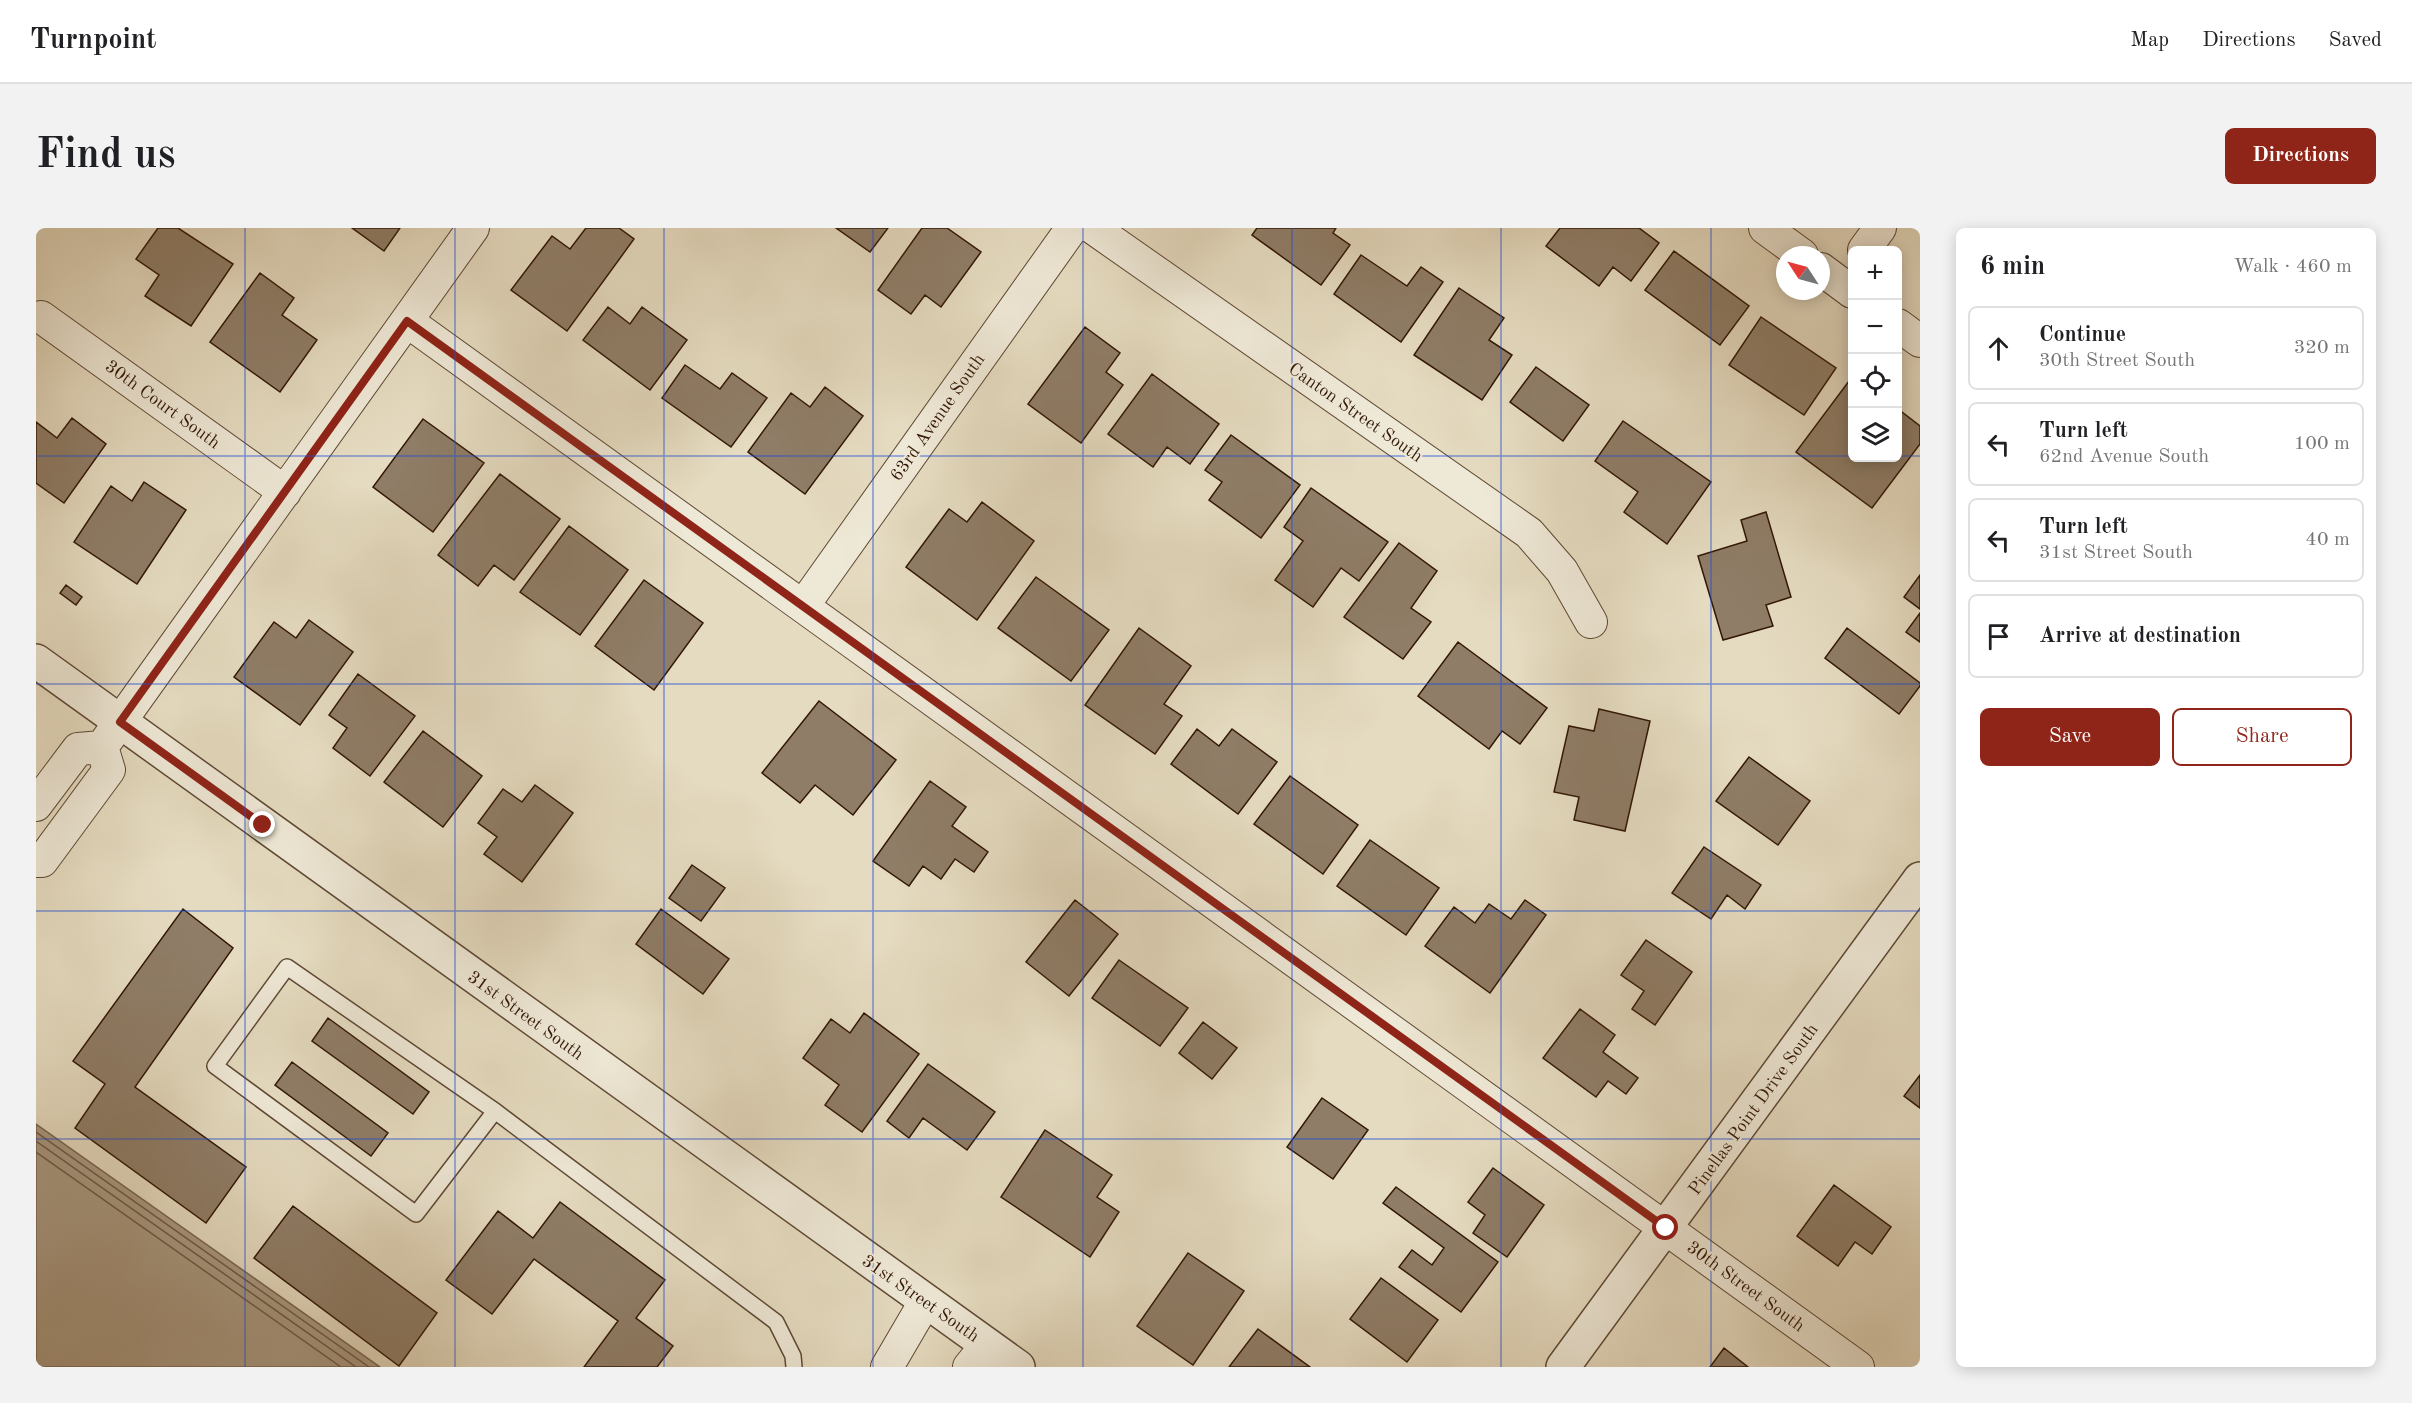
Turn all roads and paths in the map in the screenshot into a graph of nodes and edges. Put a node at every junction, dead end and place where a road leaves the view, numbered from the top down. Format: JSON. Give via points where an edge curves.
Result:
{"nodes":[{"id":1,"x":473,"y":228,"type":"edge"},
{"id":2,"x":1071,"y":228,"type":"edge"},
{"id":3,"x":1093,"y":228,"type":"edge"},
{"id":4,"x":1765,"y":228,"type":"edge"},
{"id":5,"x":1880,"y":228,"type":"edge"},
{"id":6,"x":1790,"y":246,"type":"edge"},
{"id":7,"x":1867,"y":246,"type":"edge"},
{"id":8,"x":41,"y":317,"type":"dead end"},
{"id":9,"x":407,"y":321,"type":"junction"},
{"id":10,"x":1902,"y":328,"type":"edge"},
{"id":11,"x":1920,"y":341,"type":"edge"},
{"id":12,"x":285,"y":492,"type":"junction"},
{"id":13,"x":803,"y":606,"type":"junction"},
{"id":14,"x":1591,"y":622,"type":"dead end"},
{"id":15,"x":36,"y":661,"type":"edge"},
{"id":16,"x":111,"y":734,"type":"junction"},
{"id":17,"x":36,"y":804,"type":"edge"},
{"id":18,"x":36,"y":861,"type":"edge"},
{"id":19,"x":1920,"y":879,"type":"edge"},
{"id":20,"x":495,"y":1112,"type":"junction"},
{"id":21,"x":1666,"y":1228,"type":"junction"},
{"id":22,"x":925,"y":1302,"type":"junction"},
{"id":23,"x":978,"y":1356,"type":"edge"},
{"id":24,"x":794,"y":1367,"type":"edge"},
{"id":25,"x":887,"y":1367,"type":"edge"},
{"id":26,"x":1018,"y":1367,"type":"edge"},
{"id":27,"x":1563,"y":1367,"type":"edge"},
{"id":28,"x":1858,"y":1367,"type":"edge"}],
"edges":[{"from":1,"to":9,"type":"street"},
{"from":2,"to":13,"type":"street","name":"63rd Avenue South"},
{"from":3,"to":14,"type":"street","name":"Canton Street South","via":[[1529,533],[1562,571]]},
{"from":4,"to":6,"type":"street"},
{"from":5,"to":7,"type":"street"},
{"from":8,"to":12,"type":"street","name":"30th Court South"},
{"from":9,"to":12,"type":"street"},
{"from":9,"to":13,"type":"street","name":"30th Street South"},
{"from":10,"to":11,"type":"street"},
{"from":12,"to":16,"type":"street"},
{"from":13,"to":21,"type":"street","name":"30th Street South"},
{"from":15,"to":16,"type":"street","name":"31st Street South"},
{"from":16,"to":17,"type":"street","via":[[78,749]]},
{"from":16,"to":18,"type":"street","via":[[109,771],[42,861]]},
{"from":16,"to":22,"type":"street","name":"31st Street South"},
{"from":19,"to":21,"type":"street","name":"Pinellas Point Drive South"},
{"from":20,"to":20,"type":"lane","via":[[416,1214],[215,1066],[287,967]]},
{"from":20,"to":24,"type":"lane","via":[[776,1322],[793,1356]]},
{"from":21,"to":27,"type":"street","name":"Pinellas Point Drive South"},
{"from":21,"to":28,"type":"street","name":"30th Street South"},
{"from":22,"to":23,"type":"street","name":"31st Street South"},
{"from":22,"to":25,"type":"street"},
{"from":23,"to":26,"type":"street","name":"31st Street South"}]}
